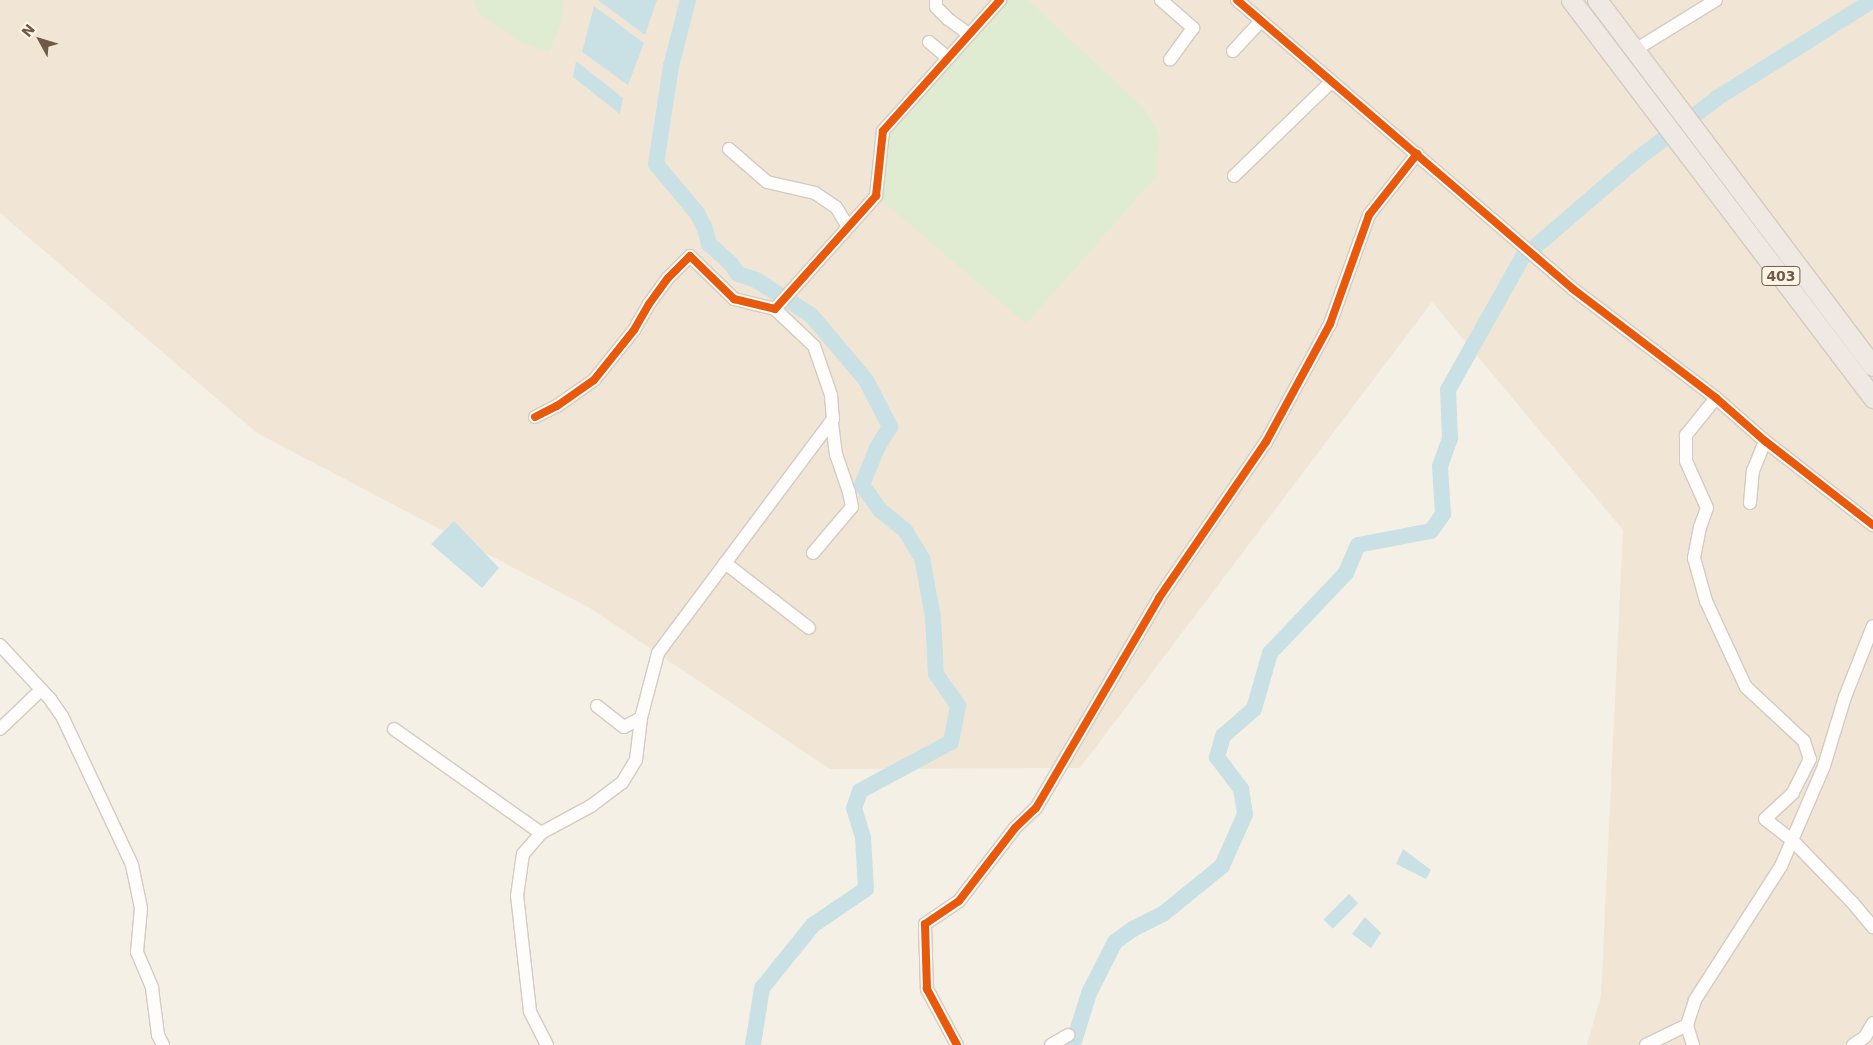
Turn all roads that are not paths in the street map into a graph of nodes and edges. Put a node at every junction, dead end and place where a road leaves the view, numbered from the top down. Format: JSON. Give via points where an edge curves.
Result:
{"nodes":[{"id":1,"x":936,"y":0,"type":"edge"},
{"id":2,"x":1000,"y":0,"type":"edge"},
{"id":3,"x":1162,"y":0,"type":"edge"},
{"id":4,"x":1238,"y":0,"type":"edge"},
{"id":5,"x":1571,"y":0,"type":"edge"},
{"id":6,"x":1597,"y":0,"type":"edge"},
{"id":7,"x":1716,"y":0,"type":"edge"},
{"id":8,"x":1260,"y":22,"type":"junction"},
{"id":9,"x":969,"y":34,"type":"junction"},
{"id":10,"x":929,"y":42,"type":"dead end"},
{"id":11,"x":1635,"y":50,"type":"junction"},
{"id":12,"x":1233,"y":51,"type":"dead end"},
{"id":13,"x":948,"y":58,"type":"junction"},
{"id":14,"x":1170,"y":60,"type":"dead end"},
{"id":15,"x":1332,"y":82,"type":"junction"},
{"id":16,"x":1668,"y":111,"type":"junction"},
{"id":17,"x":729,"y":149,"type":"dead end"},
{"id":18,"x":1417,"y":154,"type":"junction"},
{"id":19,"x":1234,"y":176,"type":"dead end"},
{"id":20,"x":848,"y":227,"type":"junction"},
{"id":21,"x":776,"y":309,"type":"junction"},
{"id":22,"x":1873,"y":366,"type":"edge"},
{"id":23,"x":1716,"y":398,"type":"junction"},
{"id":24,"x":1873,"y":398,"type":"edge"},
{"id":25,"x":535,"y":417,"type":"dead end"},
{"id":26,"x":832,"y":422,"type":"junction"},
{"id":27,"x":1765,"y":441,"type":"junction"},
{"id":28,"x":1750,"y":503,"type":"dead end"},
{"id":29,"x":1873,"y":526,"type":"edge"},
{"id":30,"x":813,"y":553,"type":"dead end"},
{"id":31,"x":725,"y":563,"type":"junction"},
{"id":32,"x":1873,"y":626,"type":"edge"},
{"id":33,"x":809,"y":628,"type":"dead end"},
{"id":34,"x":0,"y":645,"type":"edge"},
{"id":35,"x":41,"y":690,"type":"junction"},
{"id":36,"x":597,"y":706,"type":"dead end"},
{"id":37,"x":641,"y":718,"type":"junction"},
{"id":38,"x":0,"y":729,"type":"edge"},
{"id":39,"x":394,"y":729,"type":"dead end"},
{"id":40,"x":541,"y":833,"type":"junction"},
{"id":41,"x":1793,"y":841,"type":"junction"},
{"id":42,"x":1873,"y":928,"type":"edge"},
{"id":43,"x":1873,"y":1023,"type":"edge"},
{"id":44,"x":1686,"y":1025,"type":"junction"},
{"id":45,"x":1068,"y":1034,"type":"dead end"},
{"id":46,"x":163,"y":1045,"type":"edge"},
{"id":47,"x":547,"y":1045,"type":"edge"},
{"id":48,"x":957,"y":1045,"type":"edge"},
{"id":49,"x":1051,"y":1045,"type":"edge"},
{"id":50,"x":1646,"y":1045,"type":"edge"},
{"id":51,"x":1693,"y":1045,"type":"edge"},
{"id":52,"x":1853,"y":1045,"type":"edge"}],
"edges":[{"from":1,"to":9,"type":"street","via":[[936,7]]},
{"from":2,"to":9,"type":"street"},
{"from":3,"to":14,"type":"street","via":[[1193,28]]},
{"from":4,"to":8,"type":"street"},
{"from":5,"to":16,"type":"highway","number":"403"},
{"from":6,"to":11,"type":"highway","number":"403"},
{"from":7,"to":11,"type":"street"},
{"from":8,"to":12,"type":"street"},
{"from":8,"to":15,"type":"street"},
{"from":9,"to":13,"type":"street"},
{"from":10,"to":13,"type":"street"},
{"from":11,"to":16,"type":"highway","number":"403"},
{"from":13,"to":20,"type":"street","via":[[883,132],[876,196]]},
{"from":15,"to":18,"type":"street"},
{"from":15,"to":19,"type":"street"},
{"from":16,"to":22,"type":"highway","number":"403","via":[[1703,141]]},
{"from":16,"to":24,"type":"highway","number":"403","via":[[1689,154]]},
{"from":17,"to":20,"type":"street","via":[[767,182],[815,193],[836,207]]},
{"from":18,"to":23,"type":"street","via":[[1573,289]]},
{"from":18,"to":48,"type":"street","via":[[1369,215],[1330,324],[1266,442],[1160,598],[1036,808],[1015,828],[959,901],[925,924],[927,990]]},
{"from":20,"to":21,"type":"street"},
{"from":21,"to":25,"type":"street","via":[[734,299],[690,256],[668,278],[634,330],[594,380]]},
{"from":21,"to":26,"type":"street","via":[[814,346],[831,394]]},
{"from":23,"to":27,"type":"street"},
{"from":23,"to":41,"type":"street","via":[[1686,435],[1686,461],[1707,508],[1694,558],[1706,601],[1746,687],[1804,741],[1810,759],[1794,794],[1765,819]]},
{"from":26,"to":30,"type":"street","via":[[836,455],[852,507]]},
{"from":26,"to":31,"type":"street"},
{"from":27,"to":28,"type":"street","via":[[1751,478]]},
{"from":27,"to":29,"type":"street"},
{"from":31,"to":33,"type":"street"},
{"from":31,"to":37,"type":"street","via":[[658,653]]},
{"from":32,"to":41,"type":"street","via":[[1844,697],[1824,766]]},
{"from":34,"to":35,"type":"street"},
{"from":35,"to":38,"type":"street"},
{"from":35,"to":46,"type":"street","via":[[62,716],[132,865],[141,908],[137,952],[152,988],[158,1035]]},
{"from":36,"to":37,"type":"street","via":[[624,727]]},
{"from":37,"to":40,"type":"street","via":[[636,760],[622,783],[591,806]]},
{"from":39,"to":40,"type":"street"},
{"from":40,"to":47,"type":"street","via":[[523,854],[517,896],[530,1011]]},
{"from":41,"to":42,"type":"street"},
{"from":41,"to":44,"type":"street","via":[[1781,866],[1694,1000]]},
{"from":43,"to":52,"type":"street","via":[[1865,1037]]},
{"from":44,"to":50,"type":"street"},
{"from":44,"to":51,"type":"street"},
{"from":45,"to":49,"type":"street"}]}
